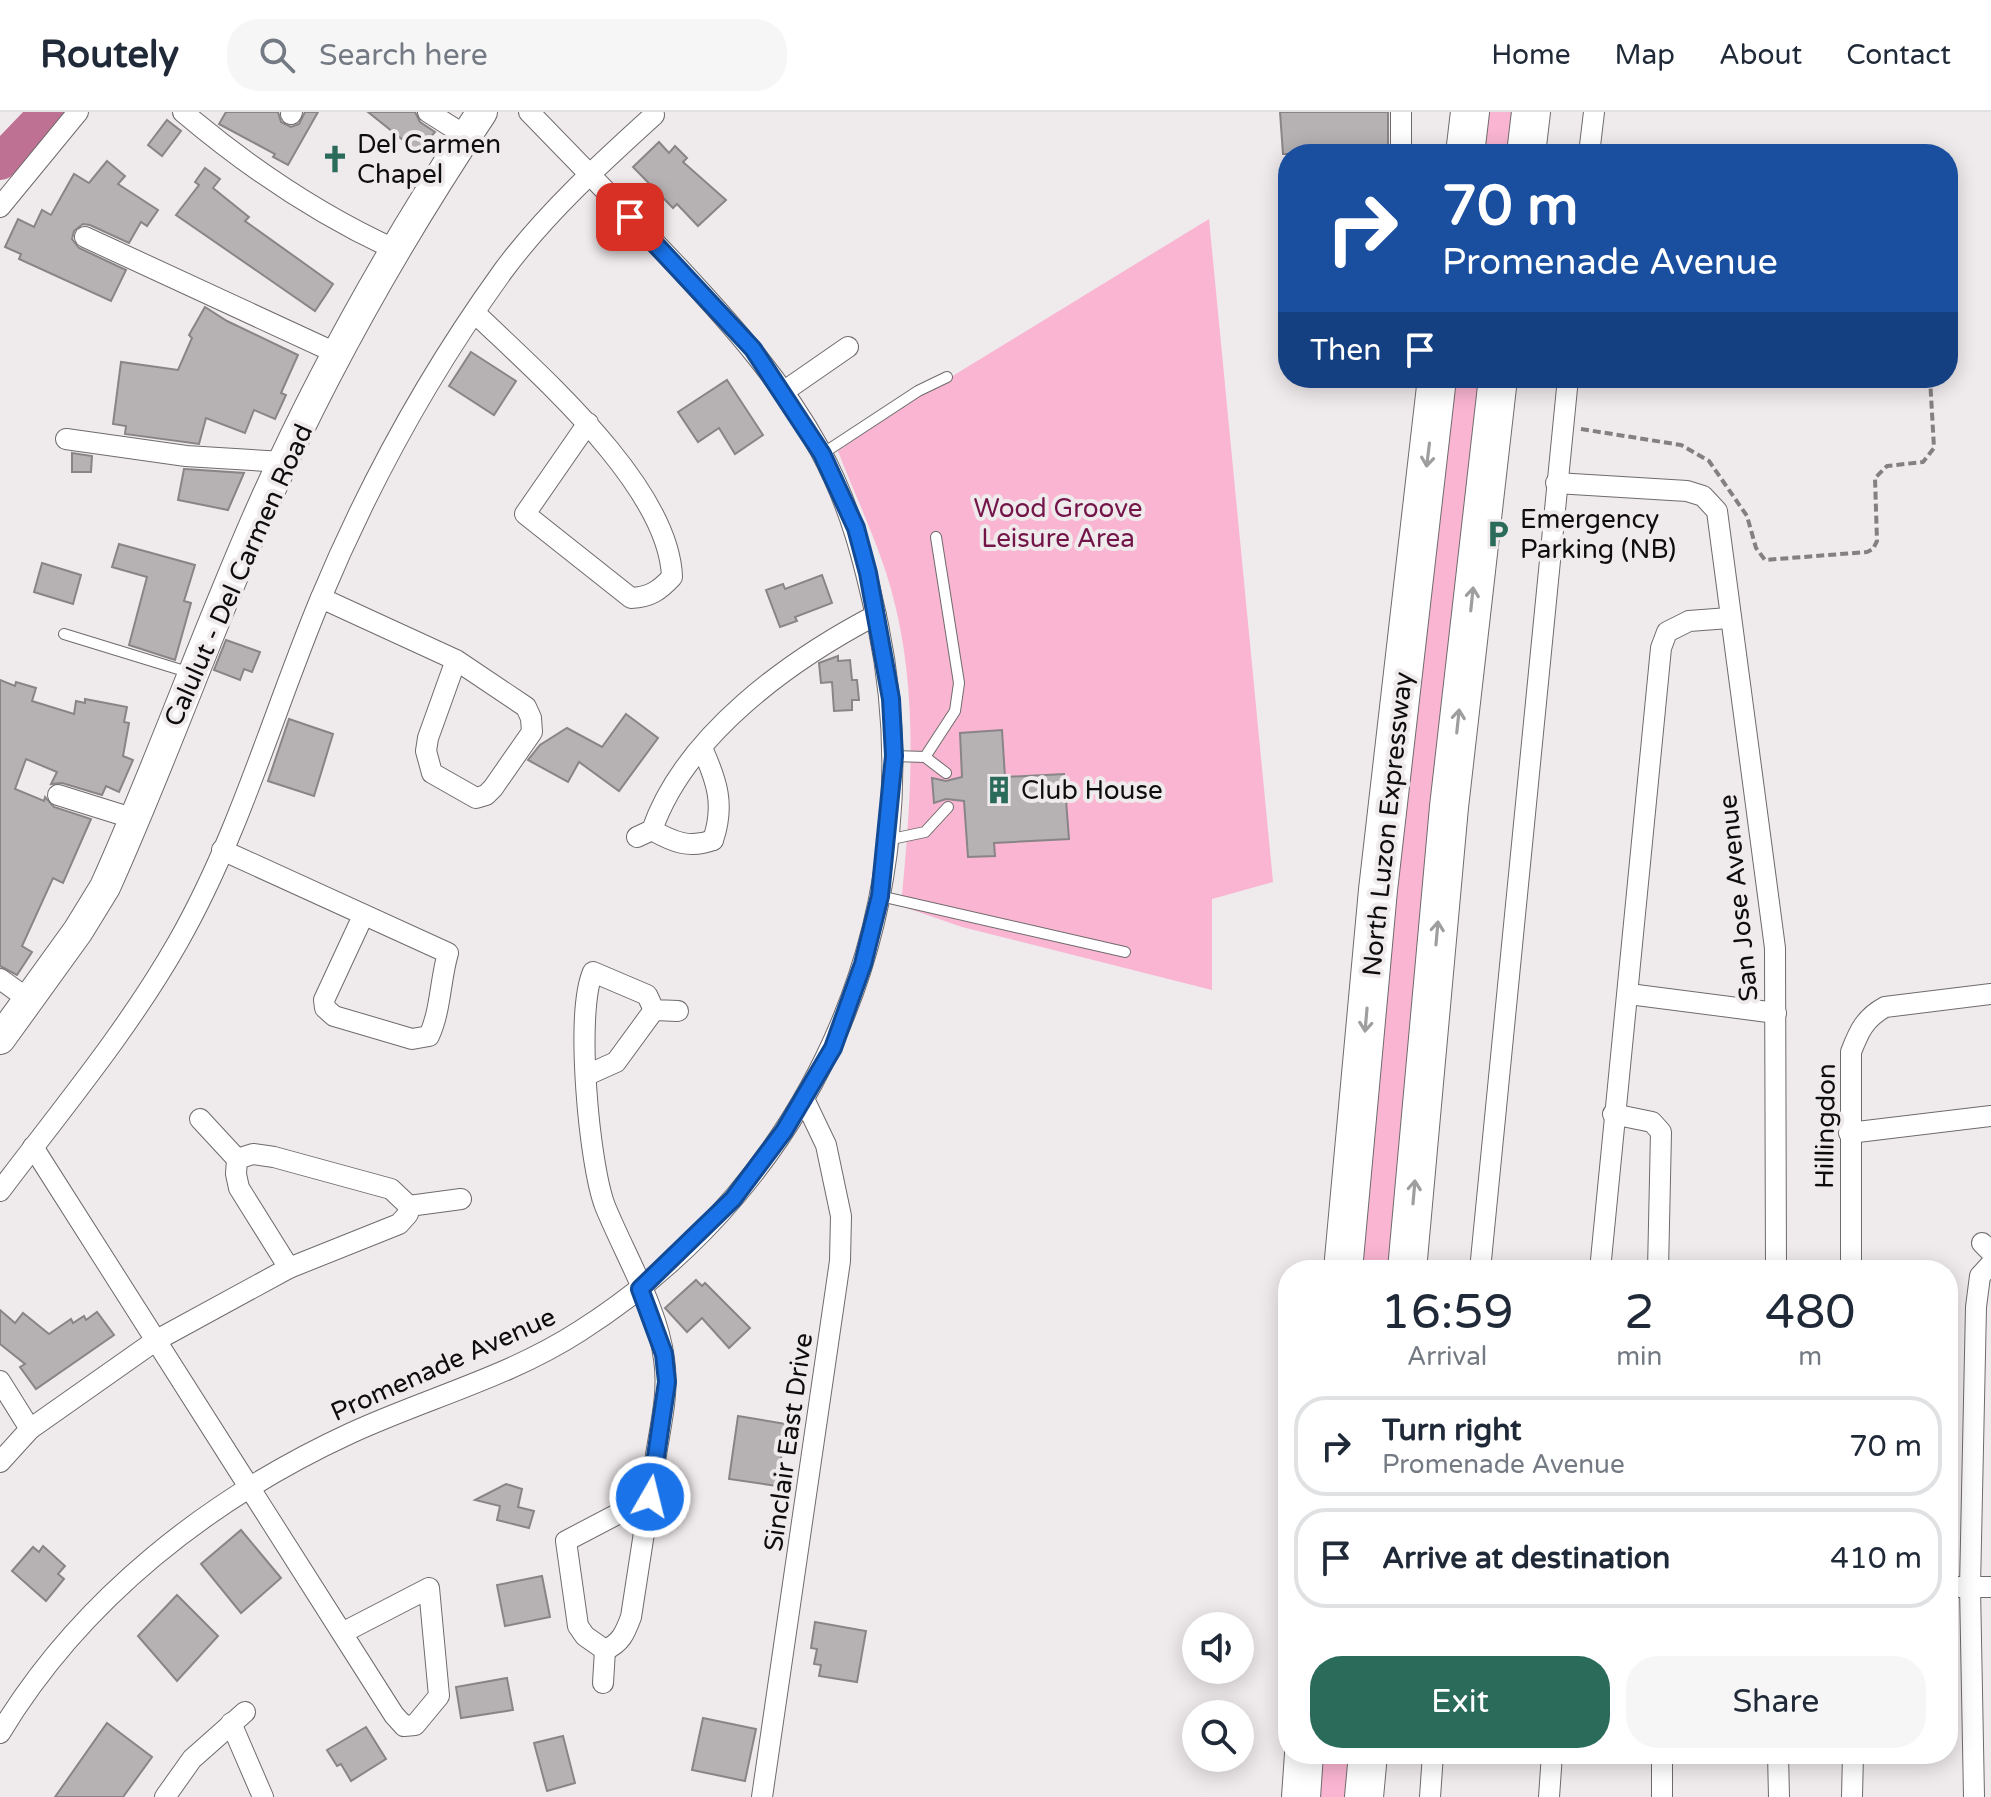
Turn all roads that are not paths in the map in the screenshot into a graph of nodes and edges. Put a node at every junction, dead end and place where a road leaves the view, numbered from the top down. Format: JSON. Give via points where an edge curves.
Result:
{"nodes":[{"id":1,"x":78,"y":112,"type":"edge"},
{"id":2,"x":183,"y":112,"type":"edge"},
{"id":3,"x":428,"y":112,"type":"edge"},
{"id":4,"x":529,"y":112,"type":"edge"},
{"id":5,"x":1401,"y":112,"type":"edge"},
{"id":6,"x":1470,"y":112,"type":"edge"},
{"id":7,"x":1531,"y":112,"type":"edge"},
{"id":8,"x":1594,"y":112,"type":"edge"},
{"id":9,"x":654,"y":115,"type":"dead end"},
{"id":10,"x":474,"y":124,"type":"edge"},
{"id":11,"x":1401,"y":144,"type":"edge"},
{"id":12,"x":1466,"y":144,"type":"edge"},
{"id":13,"x":1527,"y":144,"type":"edge"},
{"id":14,"x":1590,"y":144,"type":"edge"},
{"id":15,"x":589,"y":174,"type":"junction"},
{"id":16,"x":0,"y":207,"type":"edge"},
{"id":17,"x":85,"y":237,"type":"dead end"},
{"id":18,"x":396,"y":250,"type":"junction"},
{"id":19,"x":475,"y":313,"type":"junction"},
{"id":20,"x":848,"y":347,"type":"dead end"},
{"id":21,"x":338,"y":354,"type":"junction"},
{"id":22,"x":947,"y":377,"type":"dead end"},
{"id":23,"x":1436,"y":388,"type":"edge"},
{"id":24,"x":1497,"y":388,"type":"edge"},
{"id":25,"x":1567,"y":388,"type":"edge"},
{"id":26,"x":783,"y":392,"type":"junction"},
{"id":27,"x":588,"y":423,"type":"junction"},
{"id":28,"x":66,"y":439,"type":"dead end"},
{"id":29,"x":822,"y":454,"type":"junction"},
{"id":30,"x":284,"y":462,"type":"junction"},
{"id":31,"x":1556,"y":483,"type":"junction"},
{"id":32,"x":936,"y":537,"type":"dead end"},
{"id":33,"x":321,"y":598,"type":"junction"},
{"id":34,"x":876,"y":615,"type":"junction"},
{"id":35,"x":1729,"y":618,"type":"junction"},
{"id":36,"x":64,"y":634,"type":"dead end"},
{"id":37,"x":456,"y":660,"type":"junction"},
{"id":38,"x":193,"y":673,"type":"junction"},
{"id":39,"x":702,"y":748,"type":"junction"},
{"id":40,"x":894,"y":756,"type":"junction"},
{"id":41,"x":925,"y":757,"type":"junction"},
{"id":42,"x":946,"y":773,"type":"dead end"},
{"id":43,"x":58,"y":795,"type":"dead end"},
{"id":44,"x":948,"y":807,"type":"dead end"},
{"id":45,"x":135,"y":819,"type":"junction"},
{"id":46,"x":887,"y":840,"type":"junction"},
{"id":47,"x":222,"y":850,"type":"junction"},
{"id":48,"x":880,"y":896,"type":"junction"},
{"id":49,"x":363,"y":916,"type":"junction"},
{"id":50,"x":1125,"y":952,"type":"dead end"},
{"id":51,"x":0,"y":979,"type":"edge"},
{"id":52,"x":1629,"y":994,"type":"junction"},
{"id":53,"x":1991,"y":994,"type":"edge"},
{"id":54,"x":28,"y":999,"type":"junction"},
{"id":55,"x":654,"y":1010,"type":"junction"},
{"id":56,"x":678,"y":1011,"type":"dead end"},
{"id":57,"x":1776,"y":1013,"type":"junction"},
{"id":58,"x":0,"y":1039,"type":"edge"},
{"id":59,"x":587,"y":1075,"type":"junction"},
{"id":60,"x":804,"y":1099,"type":"junction"},
{"id":61,"x":1613,"y":1114,"type":"junction"},
{"id":62,"x":1991,"y":1116,"type":"edge"},
{"id":63,"x":200,"y":1119,"type":"dead end"},
{"id":64,"x":1849,"y":1133,"type":"junction"},
{"id":65,"x":33,"y":1147,"type":"junction"},
{"id":66,"x":237,"y":1159,"type":"junction"},
{"id":67,"x":0,"y":1191,"type":"edge"},
{"id":68,"x":461,"y":1199,"type":"dead end"},
{"id":69,"x":409,"y":1206,"type":"junction"},
{"id":70,"x":1344,"y":1260,"type":"edge"},
{"id":71,"x":1408,"y":1260,"type":"edge"},
{"id":72,"x":1481,"y":1260,"type":"edge"},
{"id":73,"x":1601,"y":1260,"type":"edge"},
{"id":74,"x":1658,"y":1260,"type":"edge"},
{"id":75,"x":1776,"y":1260,"type":"edge"},
{"id":76,"x":1851,"y":1260,"type":"edge"},
{"id":77,"x":1991,"y":1264,"type":"edge"},
{"id":78,"x":289,"y":1268,"type":"junction"},
{"id":79,"x":640,"y":1289,"type":"junction"},
{"id":80,"x":155,"y":1341,"type":"junction"},
{"id":81,"x":0,"y":1381,"type":"edge"},
{"id":82,"x":30,"y":1429,"type":"junction"},
{"id":83,"x":0,"y":1462,"type":"edge"},
{"id":84,"x":250,"y":1487,"type":"junction"},
{"id":85,"x":650,"y":1497,"type":"junction"},
{"id":86,"x":1958,"y":1587,"type":"edge"},
{"id":87,"x":1970,"y":1587,"type":"junction"},
{"id":88,"x":1991,"y":1587,"type":"edge"},
{"id":89,"x":344,"y":1632,"type":"junction"},
{"id":90,"x":605,"y":1650,"type":"junction"},
{"id":91,"x":603,"y":1683,"type":"dead end"},
{"id":92,"x":1982,"y":1709,"type":"edge"},
{"id":93,"x":0,"y":1733,"type":"edge"},
{"id":94,"x":1303,"y":1764,"type":"edge"},
{"id":95,"x":1367,"y":1764,"type":"edge"},
{"id":96,"x":1432,"y":1764,"type":"edge"},
{"id":97,"x":1551,"y":1764,"type":"edge"},
{"id":98,"x":1662,"y":1764,"type":"edge"},
{"id":99,"x":1778,"y":1764,"type":"edge"},
{"id":100,"x":1853,"y":1764,"type":"edge"},
{"id":101,"x":165,"y":1797,"type":"edge"},
{"id":102,"x":263,"y":1797,"type":"edge"},
{"id":103,"x":762,"y":1797,"type":"edge"},
{"id":104,"x":1301,"y":1797,"type":"edge"},
{"id":105,"x":1364,"y":1797,"type":"edge"},
{"id":106,"x":1430,"y":1797,"type":"edge"},
{"id":107,"x":1549,"y":1797,"type":"edge"},
{"id":108,"x":1662,"y":1797,"type":"edge"},
{"id":109,"x":1779,"y":1797,"type":"edge"},
{"id":110,"x":1852,"y":1797,"type":"edge"},
{"id":111,"x":1974,"y":1797,"type":"edge"}],
"edges":[{"from":1,"to":16,"type":"street"},
{"from":2,"to":18,"type":"street","via":[[228,150],[309,204]]},
{"from":3,"to":10,"type":"street"},
{"from":4,"to":15,"type":"street","name":"Promenade Avenue"},
{"from":5,"to":11,"type":"street"},
{"from":6,"to":12,"type":"highway"},
{"from":7,"to":13,"type":"highway"},
{"from":8,"to":14,"type":"street"},
{"from":9,"to":15,"type":"street"},
{"from":10,"to":18,"type":"main road","name":"Calulut - Del Carmen Road"},
{"from":15,"to":19,"type":"street","via":[[505,269]]},
{"from":15,"to":26,"type":"street","name":"Promenade Avenue","via":[[724,315]]},
{"from":17,"to":21,"type":"street"},
{"from":18,"to":21,"type":"main road","name":"Calulut - Del Carmen Road"},
{"from":19,"to":27,"type":"street"},
{"from":19,"to":33,"type":"street","via":[[391,450]]},
{"from":20,"to":26,"type":"street"},
{"from":21,"to":30,"type":"main road","name":"Calulut - Del Carmen Road"},
{"from":22,"to":29,"type":"lane"},
{"from":23,"to":70,"type":"highway","name":"North Luzon Expressway","one_way":true,"via":[[1378,890]]},
{"from":71,"to":24,"type":"highway","one_way":true,"via":[[1447,821]]},
{"from":25,"to":31,"type":"street"},
{"from":26,"to":29,"type":"street","name":"Promenade Avenue"},
{"from":27,"to":27,"type":"street","via":[[658,524],[671,560],[672,577],[647,597],[631,598],[525,514]]},
{"from":28,"to":30,"type":"street","via":[[186,456]]},
{"from":29,"to":34,"type":"street","name":"Promenade Avenue","via":[[856,528]]},
{"from":30,"to":38,"type":"main road","name":"Calulut - Del Carmen Road"},
{"from":31,"to":35,"type":"street","name":"San Jose Avenue","via":[[1703,496],[1717,511]]},
{"from":31,"to":72,"type":"street"},
{"from":32,"to":41,"type":"lane","via":[[959,683],[955,711]]},
{"from":33,"to":37,"type":"street"},
{"from":33,"to":47,"type":"street"},
{"from":34,"to":39,"type":"street","via":[[825,642],[768,684]]},
{"from":34,"to":40,"type":"street","name":"Promenade Avenue","via":[[891,699]]},
{"from":35,"to":52,"type":"street","via":[[1689,621],[1667,632],[1661,648]]},
{"from":35,"to":57,"type":"street","name":"San Jose Avenue","via":[[1775,948]]},
{"from":36,"to":38,"type":"lane"},
{"from":37,"to":37,"type":"street","via":[[526,707],[531,718],[532,732],[493,788],[476,798],[432,773],[426,751]]},
{"from":38,"to":45,"type":"main road","name":"Calulut - Del Carmen Road"},
{"from":39,"to":39,"type":"street","via":[[719,788],[719,846],[683,844],[644,833],[669,788]]},
{"from":40,"to":41,"type":"lane"},
{"from":40,"to":46,"type":"street","name":"Promenade Avenue"},
{"from":41,"to":42,"type":"lane"},
{"from":43,"to":45,"type":"street"},
{"from":44,"to":46,"type":"lane","via":[[925,832]]},
{"from":45,"to":54,"type":"main road","name":"Calulut - Del Carmen Road","via":[[98,898]]},
{"from":46,"to":48,"type":"street","name":"Promenade Avenue"},
{"from":47,"to":49,"type":"street"},
{"from":47,"to":65,"type":"street","via":[[179,941]]},
{"from":48,"to":50,"type":"lane"},
{"from":48,"to":60,"type":"street","name":"Promenade Avenue","via":[[850,1005]]},
{"from":49,"to":49,"type":"street","via":[[448,953],[429,1036],[412,1039],[334,1016],[325,1008]]},
{"from":51,"to":54,"type":"street"},
{"from":52,"to":57,"type":"street"},
{"from":52,"to":61,"type":"street"},
{"from":53,"to":64,"type":"street","name":"Hillingdon","via":[[1866,1011],[1851,1052]]},
{"from":54,"to":58,"type":"main road","name":"Calulut - Del Carmen Road"},
{"from":55,"to":56,"type":"street"},
{"from":55,"to":59,"type":"street","via":[[616,1062]]},
{"from":55,"to":59,"type":"street","via":[[647,995],[593,972],[582,1034]]},
{"from":57,"to":75,"type":"street","name":"San Jose Avenue"},
{"from":59,"to":79,"type":"street","via":[[603,1201]]},
{"from":60,"to":79,"type":"street","name":"Promenade Avenue","via":[[733,1199]]},
{"from":60,"to":103,"type":"street","name":"Sinclair East Drive","via":[[826,1145],[841,1216],[840,1261]]},
{"from":61,"to":73,"type":"street"},
{"from":61,"to":74,"type":"street","via":[[1652,1122],[1661,1132]]},
{"from":62,"to":64,"type":"street"},
{"from":63,"to":66,"type":"street"},
{"from":64,"to":76,"type":"street","name":"Hillingdon"},
{"from":65,"to":67,"type":"street"},
{"from":65,"to":80,"type":"street"},
{"from":66,"to":69,"type":"street","via":[[253,1154],[274,1157],[391,1189]]},
{"from":66,"to":78,"type":"street","via":[[239,1188]]},
{"from":68,"to":69,"type":"street"},
{"from":69,"to":78,"type":"street","via":[[399,1224]]},
{"from":77,"to":87,"type":"street","via":[[1980,1276],[1976,1307]]},
{"from":78,"to":80,"type":"street"},
{"from":79,"to":84,"type":"street","name":"Promenade Avenue","via":[[528,1361],[350,1433]]},
{"from":79,"to":85,"type":"street","via":[[664,1354],[667,1382]]},
{"from":80,"to":82,"type":"street"},
{"from":80,"to":84,"type":"street"},
{"from":81,"to":82,"type":"street"},
{"from":82,"to":83,"type":"street"},
{"from":84,"to":89,"type":"street"},
{"from":84,"to":93,"type":"street","name":"Promenade Avenue","via":[[210,1510],[126,1580],[76,1634]]},
{"from":85,"to":90,"type":"street","via":[[631,1617],[625,1634]]},
{"from":85,"to":90,"type":"street","via":[[566,1541],[578,1626]]},
{"from":86,"to":87,"type":"street"},
{"from":87,"to":88,"type":"street"},
{"from":87,"to":92,"type":"street"},
{"from":89,"to":89,"type":"street","via":[[429,1588],[439,1696],[415,1725],[399,1721]]},
{"from":90,"to":91,"type":"street"},
{"from":92,"to":111,"type":"street"},
{"from":94,"to":104,"type":"highway"},
{"from":95,"to":105,"type":"highway"},
{"from":96,"to":106,"type":"street"},
{"from":97,"to":107,"type":"street"},
{"from":98,"to":108,"type":"street"},
{"from":99,"to":109,"type":"street"},
{"from":100,"to":110,"type":"street"},
{"from":101,"to":102,"type":"street","via":[[192,1759],[238,1717]]}]}
